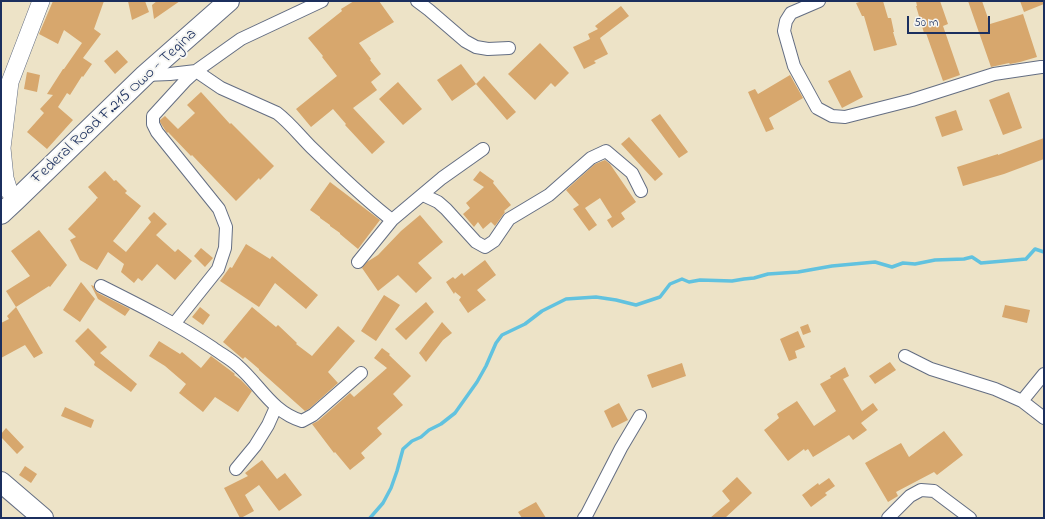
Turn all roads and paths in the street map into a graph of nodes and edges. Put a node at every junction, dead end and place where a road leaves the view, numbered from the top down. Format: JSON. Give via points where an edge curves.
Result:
{"nodes":[{"id":1,"x":41,"y":1,"type":"edge"},
{"id":2,"x":229,"y":1,"type":"edge"},
{"id":3,"x":322,"y":1,"type":"edge"},
{"id":4,"x":418,"y":1,"type":"edge"},
{"id":5,"x":819,"y":1,"type":"edge"},
{"id":6,"x":509,"y":48,"type":"dead end"},
{"id":7,"x":1044,"y":67,"type":"edge"},
{"id":8,"x":196,"y":71,"type":"junction"},
{"id":9,"x":145,"y":75,"type":"junction"},
{"id":10,"x":6,"y":81,"type":"edge"},
{"id":11,"x":483,"y":149,"type":"dead end"},
{"id":12,"x":641,"y":191,"type":"dead end"},
{"id":13,"x":423,"y":195,"type":"junction"},
{"id":14,"x":16,"y":200,"type":"junction"},
{"id":15,"x":1,"y":214,"type":"edge"},
{"id":16,"x":392,"y":220,"type":"junction"},
{"id":17,"x":358,"y":262,"type":"dead end"},
{"id":18,"x":101,"y":286,"type":"dead end"},
{"id":19,"x":174,"y":324,"type":"junction"},
{"id":20,"x":905,"y":356,"type":"dead end"},
{"id":21,"x":361,"y":372,"type":"dead end"},
{"id":22,"x":1044,"y":374,"type":"edge"},
{"id":23,"x":1022,"y":401,"type":"junction"},
{"id":24,"x":276,"y":407,"type":"junction"},
{"id":25,"x":640,"y":416,"type":"dead end"},
{"id":26,"x":1044,"y":418,"type":"edge"},
{"id":27,"x":236,"y":469,"type":"dead end"},
{"id":28,"x":1,"y":482,"type":"edge"},
{"id":29,"x":43,"y":518,"type":"edge"},
{"id":30,"x":584,"y":518,"type":"edge"},
{"id":31,"x":888,"y":518,"type":"edge"},
{"id":32,"x":970,"y":518,"type":"edge"}],
"edges":[{"from":1,"to":10,"type":"main road"},
{"from":2,"to":9,"type":"main road","name":"Federal Road F.215 Owo - Tegina"},
{"from":3,"to":8,"type":"street","via":[[241,38]]},
{"from":4,"to":6,"type":"street","via":[[465,41],[476,47]]},
{"from":5,"to":7,"type":"street","via":[[791,13],[784,31],[794,66],[817,108],[832,116],[845,117],[912,100],[994,74]]},
{"from":8,"to":9,"type":"street"},
{"from":8,"to":16,"type":"street","via":[[221,88],[285,119],[333,168]]},
{"from":8,"to":19,"type":"street","via":[[153,116],[152,124],[219,209],[226,227],[225,248],[218,269]]},
{"from":9,"to":14,"type":"main road","name":"Federal Road F.215 Owo - Tegina"},
{"from":10,"to":14,"type":"main road","via":[[2,148],[5,178],[9,191]]},
{"from":11,"to":13,"type":"street"},
{"from":12,"to":13,"type":"street","via":[[632,173],[606,151],[591,158],[549,195],[509,219],[494,241],[485,247],[476,242],[438,202]]},
{"from":13,"to":16,"type":"street"},
{"from":14,"to":15,"type":"main road","name":"Federal Road F.215 Owo - Tegina"},
{"from":16,"to":17,"type":"street"},
{"from":18,"to":19,"type":"street"},
{"from":19,"to":24,"type":"street","via":[[238,366]]},
{"from":20,"to":23,"type":"street","via":[[931,369],[995,389]]},
{"from":21,"to":24,"type":"street","via":[[313,415],[302,421],[292,418]]},
{"from":22,"to":23,"type":"street"},
{"from":23,"to":26,"type":"street"},
{"from":24,"to":27,"type":"street","via":[[255,446]]},
{"from":25,"to":30,"type":"street"},
{"from":28,"to":29,"type":"main road"},
{"from":31,"to":32,"type":"street","via":[[910,496],[921,490],[934,491]]}]}
